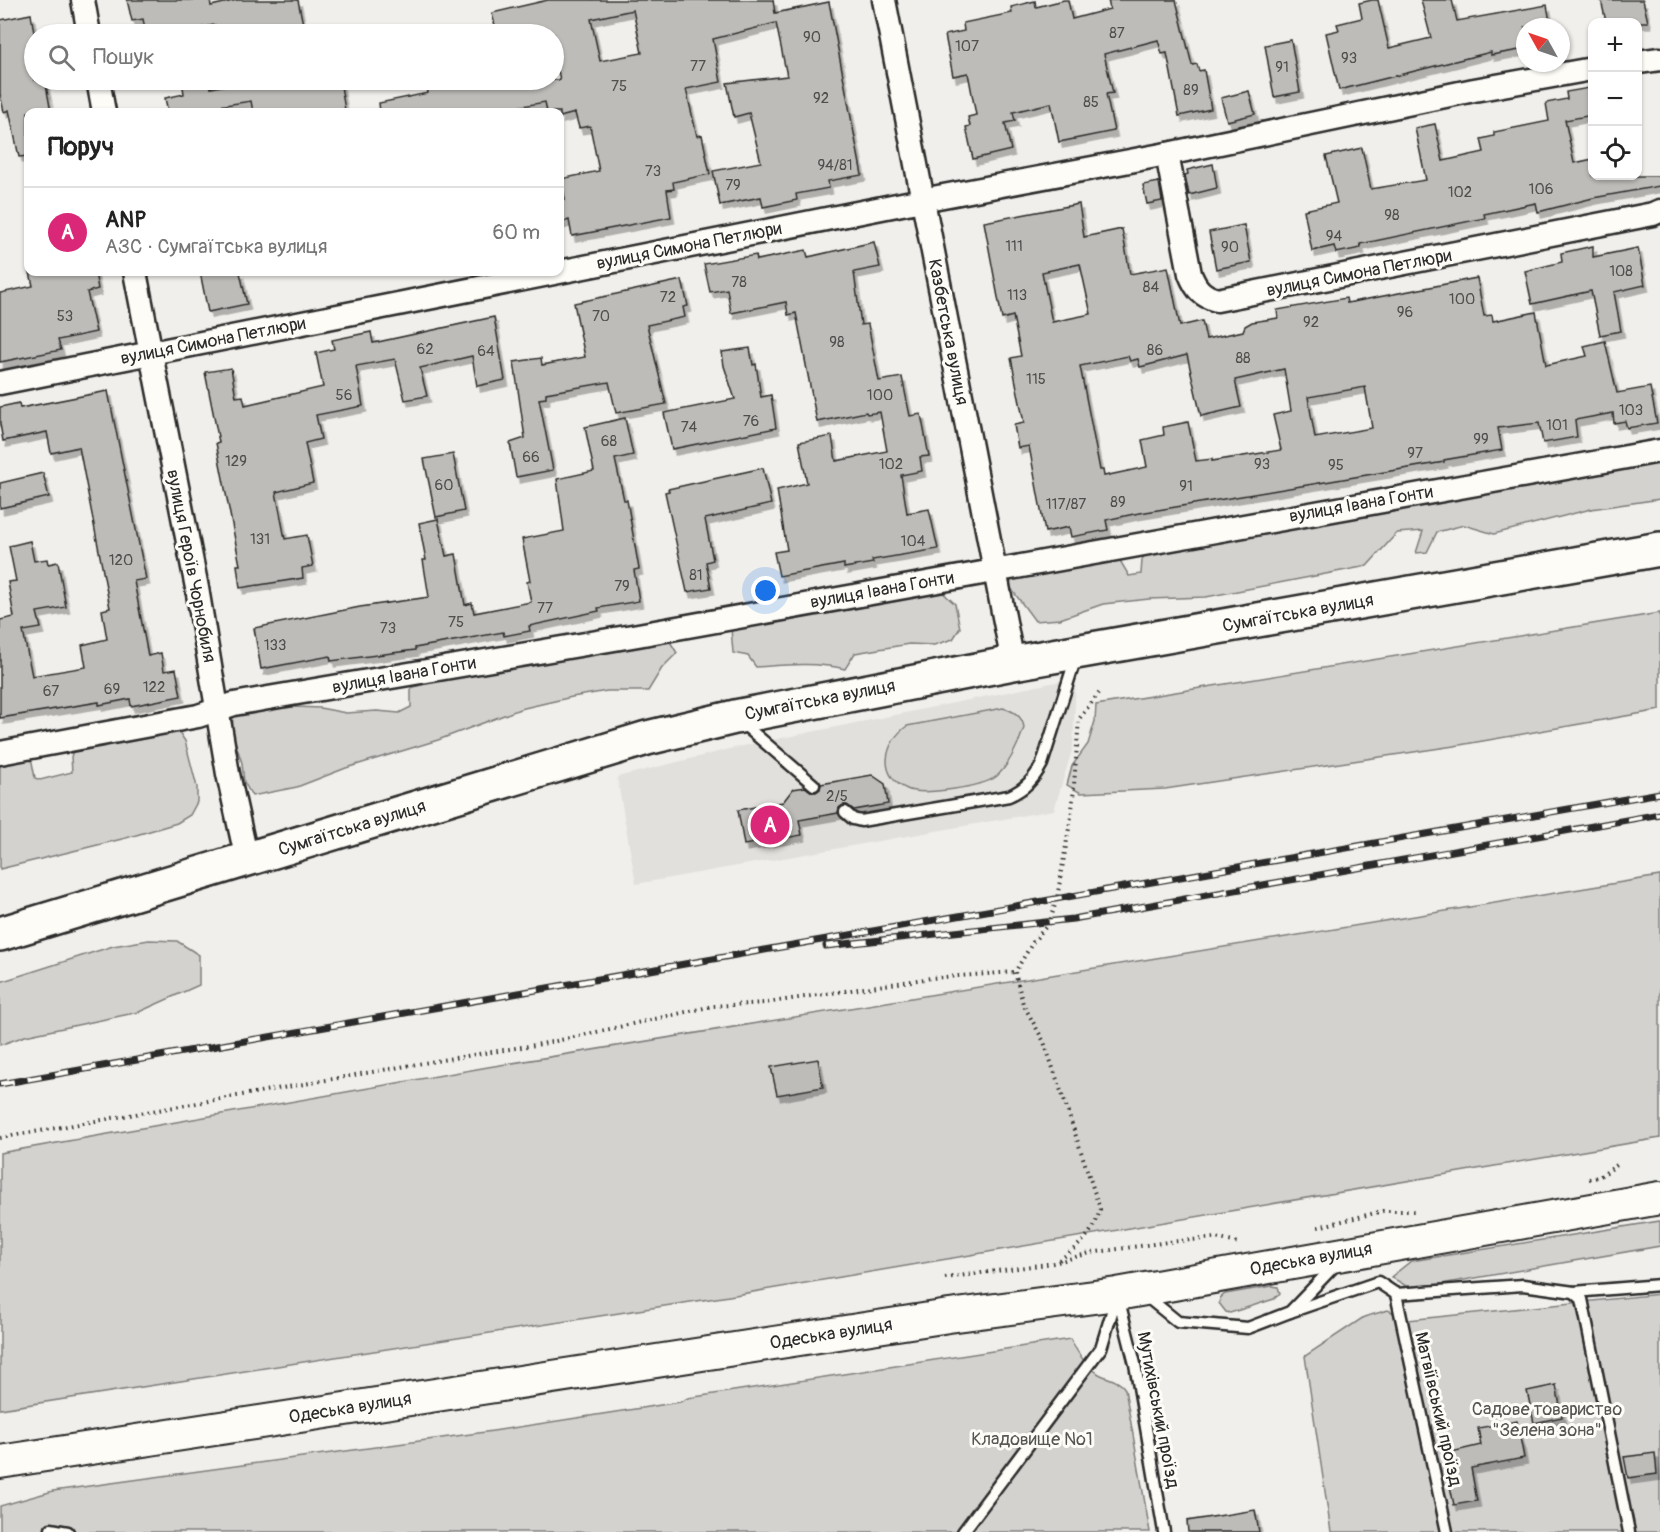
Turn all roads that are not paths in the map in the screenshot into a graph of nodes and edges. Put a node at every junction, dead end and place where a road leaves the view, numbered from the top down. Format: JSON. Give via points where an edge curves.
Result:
{"nodes":[{"id":1,"x":83,"y":0,"type":"edge"},
{"id":2,"x":884,"y":0,"type":"edge"},
{"id":3,"x":87,"y":24,"type":"edge"},
{"id":4,"x":1660,"y":59,"type":"edge"},
{"id":5,"x":1642,"y":61,"type":"edge"},
{"id":6,"x":1588,"y":70,"type":"edge"},
{"id":7,"x":100,"y":90,"type":"edge"},
{"id":8,"x":103,"y":108,"type":"edge"},
{"id":9,"x":1167,"y":154,"type":"junction"},
{"id":10,"x":922,"y":200,"type":"junction"},
{"id":11,"x":1660,"y":211,"type":"edge"},
{"id":12,"x":564,"y":271,"type":"edge"},
{"id":13,"x":136,"y":276,"type":"edge"},
{"id":14,"x":539,"y":276,"type":"edge"},
{"id":15,"x":150,"y":353,"type":"junction"},
{"id":16,"x":0,"y":383,"type":"edge"},
{"id":17,"x":1660,"y":451,"type":"edge"},
{"id":18,"x":1660,"y":549,"type":"edge"},
{"id":19,"x":994,"y":570,"type":"junction"},
{"id":20,"x":1077,"y":652,"type":"junction"},
{"id":21,"x":1013,"y":663,"type":"junction"},
{"id":22,"x":217,"y":710,"type":"junction"},
{"id":23,"x":735,"y":717,"type":"junction"},
{"id":24,"x":0,"y":753,"type":"edge"},
{"id":25,"x":814,"y":785,"type":"dead end"},
{"id":26,"x":844,"y":812,"type":"dead end"},
{"id":27,"x":248,"y":860,"type":"junction"},
{"id":28,"x":0,"y":934,"type":"edge"},
{"id":29,"x":1660,"y":1198,"type":"edge"},
{"id":30,"x":1346,"y":1253,"type":"junction"},
{"id":31,"x":1660,"y":1285,"type":"edge"},
{"id":32,"x":1128,"y":1292,"type":"junction"},
{"id":33,"x":1396,"y":1294,"type":"junction"},
{"id":34,"x":1578,"y":1295,"type":"junction"},
{"id":35,"x":1290,"y":1312,"type":"junction"},
{"id":36,"x":0,"y":1462,"type":"edge"},
{"id":37,"x":51,"y":1529,"type":"dead end"},
{"id":38,"x":67,"y":1532,"type":"edge"},
{"id":39,"x":963,"y":1532,"type":"edge"},
{"id":40,"x":1164,"y":1532,"type":"edge"},
{"id":41,"x":1447,"y":1532,"type":"edge"},
{"id":42,"x":1629,"y":1532,"type":"edge"}],
"edges":[{"from":1,"to":3,"type":"street"},
{"from":2,"to":10,"type":"street","name":"Казбетська вулиця"},
{"from":4,"to":5,"type":"street"},
{"from":6,"to":9,"type":"street","name":"вулиця Симона Петлюри"},
{"from":7,"to":8,"type":"street"},
{"from":9,"to":10,"type":"street","name":"вулиця Симона Петлюри"},
{"from":9,"to":11,"type":"street","name":"вулиця Симона Петлюри","via":[[1190,274],[1204,296],[1217,300]]},
{"from":10,"to":12,"type":"street","name":"вулиця Симона Петлюри"},
{"from":10,"to":19,"type":"street","name":"Казбетська вулиця"},
{"from":13,"to":15,"type":"street","name":"вулиця Героїв Чорнобиля"},
{"from":14,"to":15,"type":"street","name":"вулиця Симона Петлюри"},
{"from":15,"to":16,"type":"street","name":"вулиця Симона Петлюри"},
{"from":15,"to":22,"type":"street","name":"вулиця Героїв Чорнобиля"},
{"from":17,"to":19,"type":"street","name":"вулиця Івана Гонти"},
{"from":18,"to":20,"type":"main road","name":"Сумгаїтська вулиця"},
{"from":19,"to":21,"type":"street","name":"Казбетська вулиця"},
{"from":19,"to":22,"type":"street","name":"вулиця Івана Гонти"},
{"from":20,"to":21,"type":"main road","name":"Сумгаїтська вулиця"},
{"from":20,"to":26,"type":"lane","via":[[1042,764],[1029,784],[1019,791],[1009,796],[861,821]]},
{"from":21,"to":23,"type":"main road","name":"Сумгаїтська вулиця"},
{"from":22,"to":24,"type":"street","name":"вулиця Івана Гонти"},
{"from":22,"to":27,"type":"street","name":"вулиця Героїв Чорнобиля"},
{"from":23,"to":25,"type":"lane"},
{"from":23,"to":27,"type":"main road","name":"Сумгаїтська вулиця","via":[[647,738]]},
{"from":27,"to":28,"type":"main road","name":"Сумгаїтська вулиця"},
{"from":29,"to":30,"type":"main road","name":"Одеська вулиця"},
{"from":30,"to":32,"type":"main road","name":"Одеська вулиця"},
{"from":30,"to":35,"type":"lane"},
{"from":31,"to":34,"type":"lane"},
{"from":32,"to":35,"type":"lane","via":[[1178,1322],[1248,1328]]},
{"from":32,"to":36,"type":"main road","name":"Одеська вулиця"},
{"from":32,"to":39,"type":"lane","via":[[1101,1348]]},
{"from":32,"to":40,"type":"lane","name":"Мутихівський проїзд","via":[[1135,1364]]},
{"from":33,"to":34,"type":"lane","via":[[1523,1285]]},
{"from":33,"to":35,"type":"lane","via":[[1378,1282]]},
{"from":33,"to":41,"type":"lane","name":"Матвіївський проїзд"},
{"from":34,"to":42,"type":"lane"},
{"from":37,"to":38,"type":"lane"}]}
